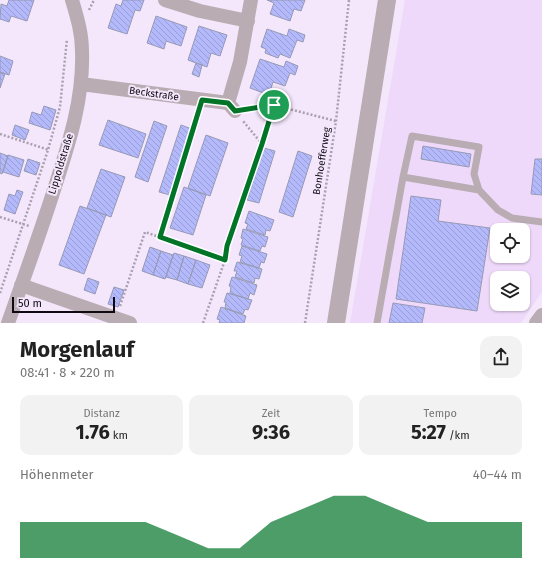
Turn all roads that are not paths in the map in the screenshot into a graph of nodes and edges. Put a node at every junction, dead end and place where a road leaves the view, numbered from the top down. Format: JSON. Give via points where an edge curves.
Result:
{"nodes":[{"id":1,"x":72,"y":0,"type":"edge"},
{"id":2,"x":165,"y":0,"type":"edge"},
{"id":3,"x":251,"y":0,"type":"edge"},
{"id":4,"x":387,"y":0,"type":"edge"},
{"id":5,"x":248,"y":21,"type":"junction"},
{"id":6,"x":80,"y":84,"type":"junction"},
{"id":7,"x":403,"y":177,"type":"junction"},
{"id":8,"x":479,"y":190,"type":"junction"},
{"id":9,"x":542,"y":222,"type":"edge"},
{"id":10,"x":21,"y":285,"type":"junction"},
{"id":11,"x":542,"y":315,"type":"edge"},
{"id":12,"x":8,"y":323,"type":"edge"},
{"id":13,"x":130,"y":323,"type":"edge"},
{"id":14,"x":336,"y":323,"type":"edge"},
{"id":15,"x":376,"y":323,"type":"edge"},
{"id":16,"x":536,"y":323,"type":"edge"}],
"edges":[{"from":1,"to":6,"type":"street","name":"Lippoldstraße","via":[[80,29]]},
{"from":2,"to":5,"type":"street","via":[[200,11]]},
{"from":3,"to":5,"type":"street"},
{"from":4,"to":14,"type":"street"},
{"from":5,"to":6,"type":"street","name":"Beckstraße","via":[[232,107],[202,100]]},
{"from":6,"to":10,"type":"street","name":"Lippoldstraße","via":[[77,110],[65,156]]},
{"from":7,"to":8,"type":"lane"},
{"from":7,"to":8,"type":"lane","via":[[412,136],[480,147],[474,174]]},
{"from":7,"to":15,"type":"lane"},
{"from":8,"to":9,"type":"lane","via":[[498,210],[512,218]]},
{"from":10,"to":12,"type":"street","name":"Lippoldstraße"},
{"from":10,"to":13,"type":"street"},
{"from":11,"to":16,"type":"street"}]}
